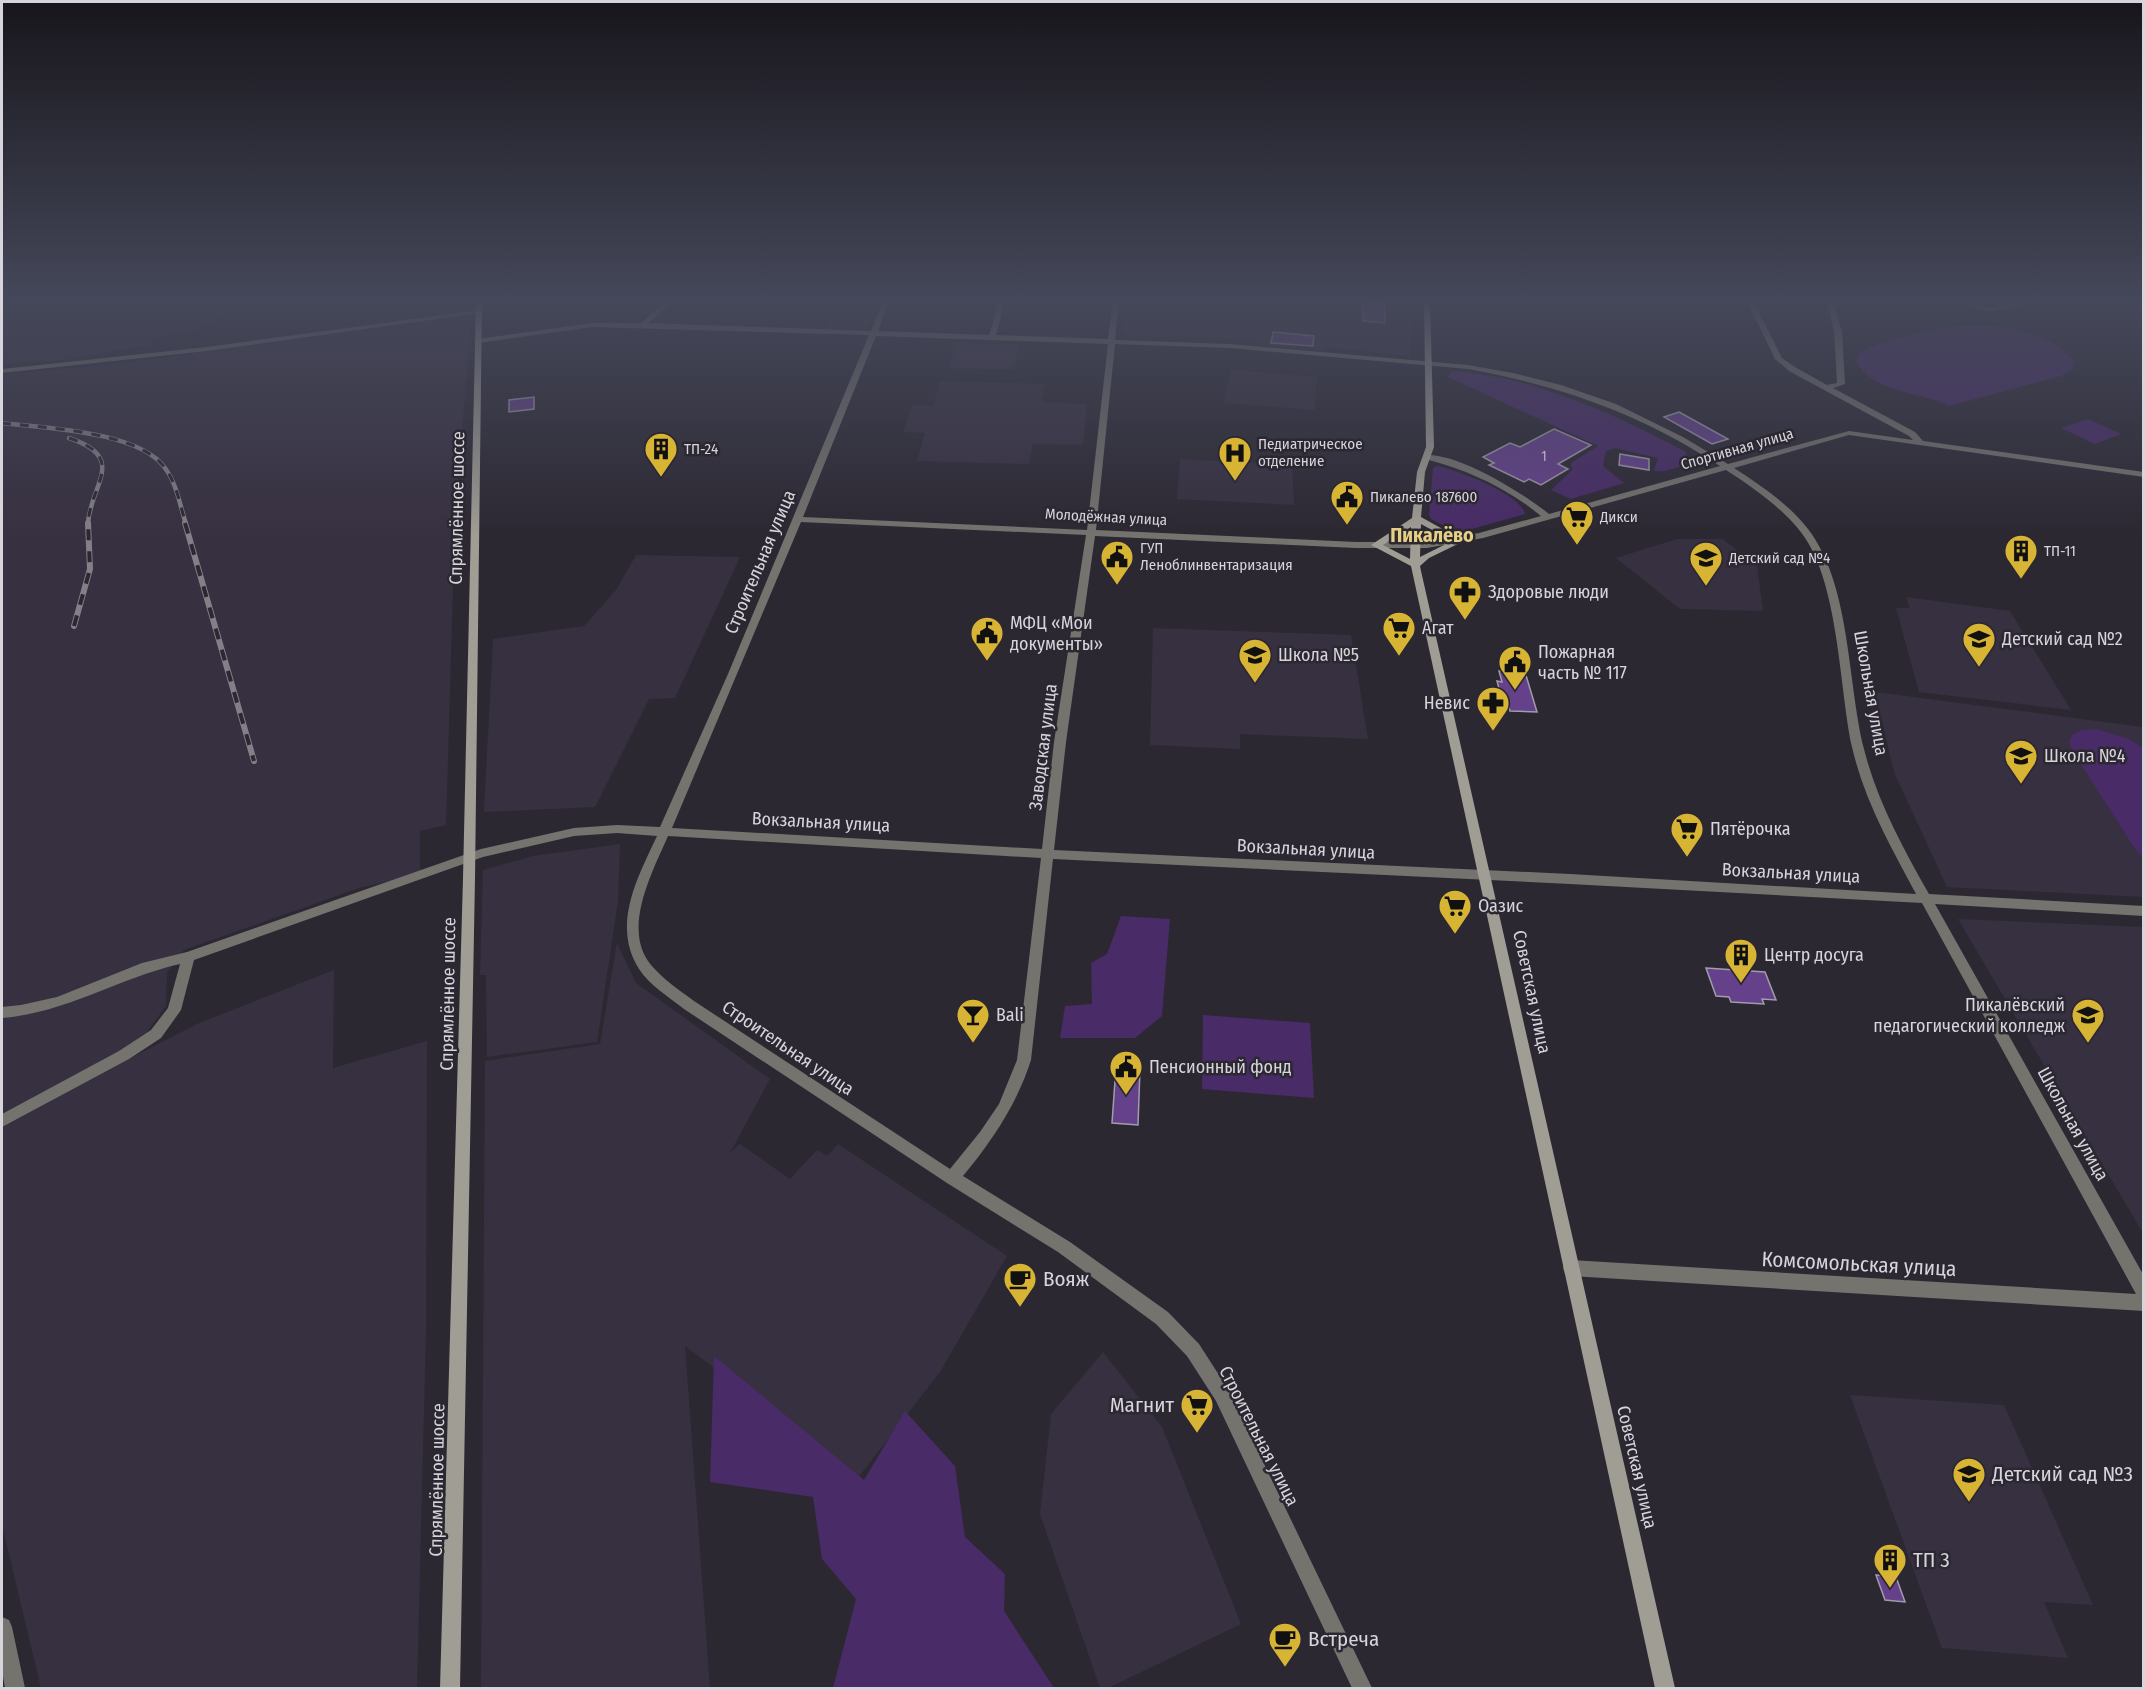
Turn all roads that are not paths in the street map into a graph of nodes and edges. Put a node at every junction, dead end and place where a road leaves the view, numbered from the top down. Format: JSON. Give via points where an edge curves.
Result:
{"nodes":[{"id":1,"x":477,"y":380,"type":"edge"},
{"id":2,"x":854,"y":380,"type":"edge"},
{"id":3,"x":1107,"y":380,"type":"edge"},
{"id":4,"x":1428,"y":380,"type":"edge"},
{"id":5,"x":1526,"y":380,"type":"edge"},
{"id":6,"x":1813,"y":380,"type":"edge"},
{"id":7,"x":1841,"y":380,"type":"edge"},
{"id":8,"x":1827,"y":387,"type":"junction"},
{"id":9,"x":1920,"y":443,"type":"junction"},
{"id":10,"x":1428,"y":457,"type":"junction"},
{"id":11,"x":1725,"y":467,"type":"junction"},
{"id":12,"x":2144,"y":475,"type":"edge"},
{"id":13,"x":1547,"y":517,"type":"junction"},
{"id":14,"x":797,"y":519,"type":"junction"},
{"id":15,"x":1417,"y":519,"type":"junction"},
{"id":16,"x":1091,"y":531,"type":"junction"},
{"id":17,"x":1459,"y":541,"type":"junction"},
{"id":18,"x":1376,"y":545,"type":"junction"},
{"id":19,"x":1414,"y":545,"type":"junction"},
{"id":20,"x":1416,"y":565,"type":"junction"},
{"id":21,"x":666,"y":831,"type":"junction"},
{"id":22,"x":1048,"y":854,"type":"junction"},
{"id":23,"x":469,"y":858,"type":"junction"},
{"id":24,"x":1484,"y":875,"type":"junction"},
{"id":25,"x":1925,"y":898,"type":"junction"},
{"id":26,"x":2144,"y":911,"type":"edge"},
{"id":27,"x":188,"y":957,"type":"junction"},
{"id":28,"x":2,"y":1012,"type":"edge"},
{"id":29,"x":2,"y":1121,"type":"edge"},
{"id":30,"x":952,"y":1178,"type":"junction"},
{"id":31,"x":1571,"y":1268,"type":"junction"},
{"id":32,"x":2144,"y":1293,"type":"edge"},
{"id":33,"x":2144,"y":1303,"type":"edge"},
{"id":34,"x":2,"y":1627,"type":"edge"},
{"id":35,"x":15,"y":1689,"type":"edge"},
{"id":36,"x":450,"y":1689,"type":"edge"},
{"id":37,"x":1362,"y":1689,"type":"edge"},
{"id":38,"x":1665,"y":1689,"type":"edge"}],
"edges":[{"from":1,"to":23,"type":"street","name":"Спрямлённое шоссе"},
{"from":2,"to":14,"type":"street","name":"Строительная улица"},
{"from":3,"to":16,"type":"street","name":"Заводская улица"},
{"from":4,"to":10,"type":"street","name":"Советская улица"},
{"from":5,"to":11,"type":"street","name":"Школьная улица","via":[[1588,396],[1657,427]]},
{"from":6,"to":8,"type":"street"},
{"from":7,"to":8,"type":"street","via":[[1841,384]]},
{"from":8,"to":9,"type":"street","via":[[1912,434]]},
{"from":9,"to":11,"type":"street","name":"Спортивная улица","via":[[1849,433]]},
{"from":9,"to":12,"type":"street","name":"Спортивная улица"},
{"from":10,"to":13,"type":"street","via":[[1516,493]]},
{"from":10,"to":15,"type":"street","name":"Советская улица","via":[[1421,472]]},
{"from":11,"to":13,"type":"street","name":"Спортивная улица"},
{"from":11,"to":25,"type":"street","name":"Школьная улица","via":[[1784,510],[1817,548],[1838,617],[1859,748],[1887,829]]},
{"from":13,"to":17,"type":"street","name":"Спортивная улица"},
{"from":14,"to":16,"type":"street","name":"Молодёжная улица"},
{"from":14,"to":21,"type":"street","name":"Строительная улица"},
{"from":15,"to":17,"type":"street"},
{"from":15,"to":18,"type":"street"},
{"from":15,"to":19,"type":"street","name":"Советская улица"},
{"from":16,"to":18,"type":"street","name":"Молодёжная улица"},
{"from":16,"to":22,"type":"street","name":"Заводская улица"},
{"from":17,"to":19,"type":"street","name":"Спортивная улица"},
{"from":17,"to":20,"type":"street"},
{"from":18,"to":19,"type":"street","name":"Молодёжная улица"},
{"from":18,"to":20,"type":"street"},
{"from":19,"to":20,"type":"street","name":"Советская улица"},
{"from":20,"to":24,"type":"street","name":"Советская улица"},
{"from":21,"to":22,"type":"street","name":"Вокзальная улица"},
{"from":21,"to":23,"type":"street","name":"Вокзальная улица","via":[[573,832]]},
{"from":21,"to":30,"type":"street","name":"Строительная улица","via":[[641,880],[633,919],[634,942],[644,966],[689,1005]]},
{"from":22,"to":24,"type":"street","name":"Вокзальная улица"},
{"from":22,"to":30,"type":"street","name":"Заводская улица","via":[[1030,1022],[1018,1082],[988,1135]]},
{"from":23,"to":27,"type":"street","name":"Вокзальная улица"},
{"from":23,"to":36,"type":"street","name":"Спрямлённое шоссе"},
{"from":24,"to":25,"type":"street","name":"Вокзальная улица"},
{"from":24,"to":31,"type":"street","name":"Советская улица"},
{"from":25,"to":26,"type":"street","name":"Вокзальная улица"},
{"from":25,"to":32,"type":"street","name":"Школьная улица"},
{"from":27,"to":28,"type":"street","name":"Вокзальная улица","via":[[149,966],[59,1002],[20,1012]]},
{"from":27,"to":29,"type":"street","via":[[174,1011],[156,1034]]},
{"from":30,"to":37,"type":"street","name":"Строительная улица","via":[[1064,1247],[1162,1318],[1193,1350],[1222,1395]]},
{"from":31,"to":33,"type":"street","name":"Комсомольская улица"},
{"from":31,"to":38,"type":"street","name":"Советская улица"},
{"from":34,"to":35,"type":"street"}]}
